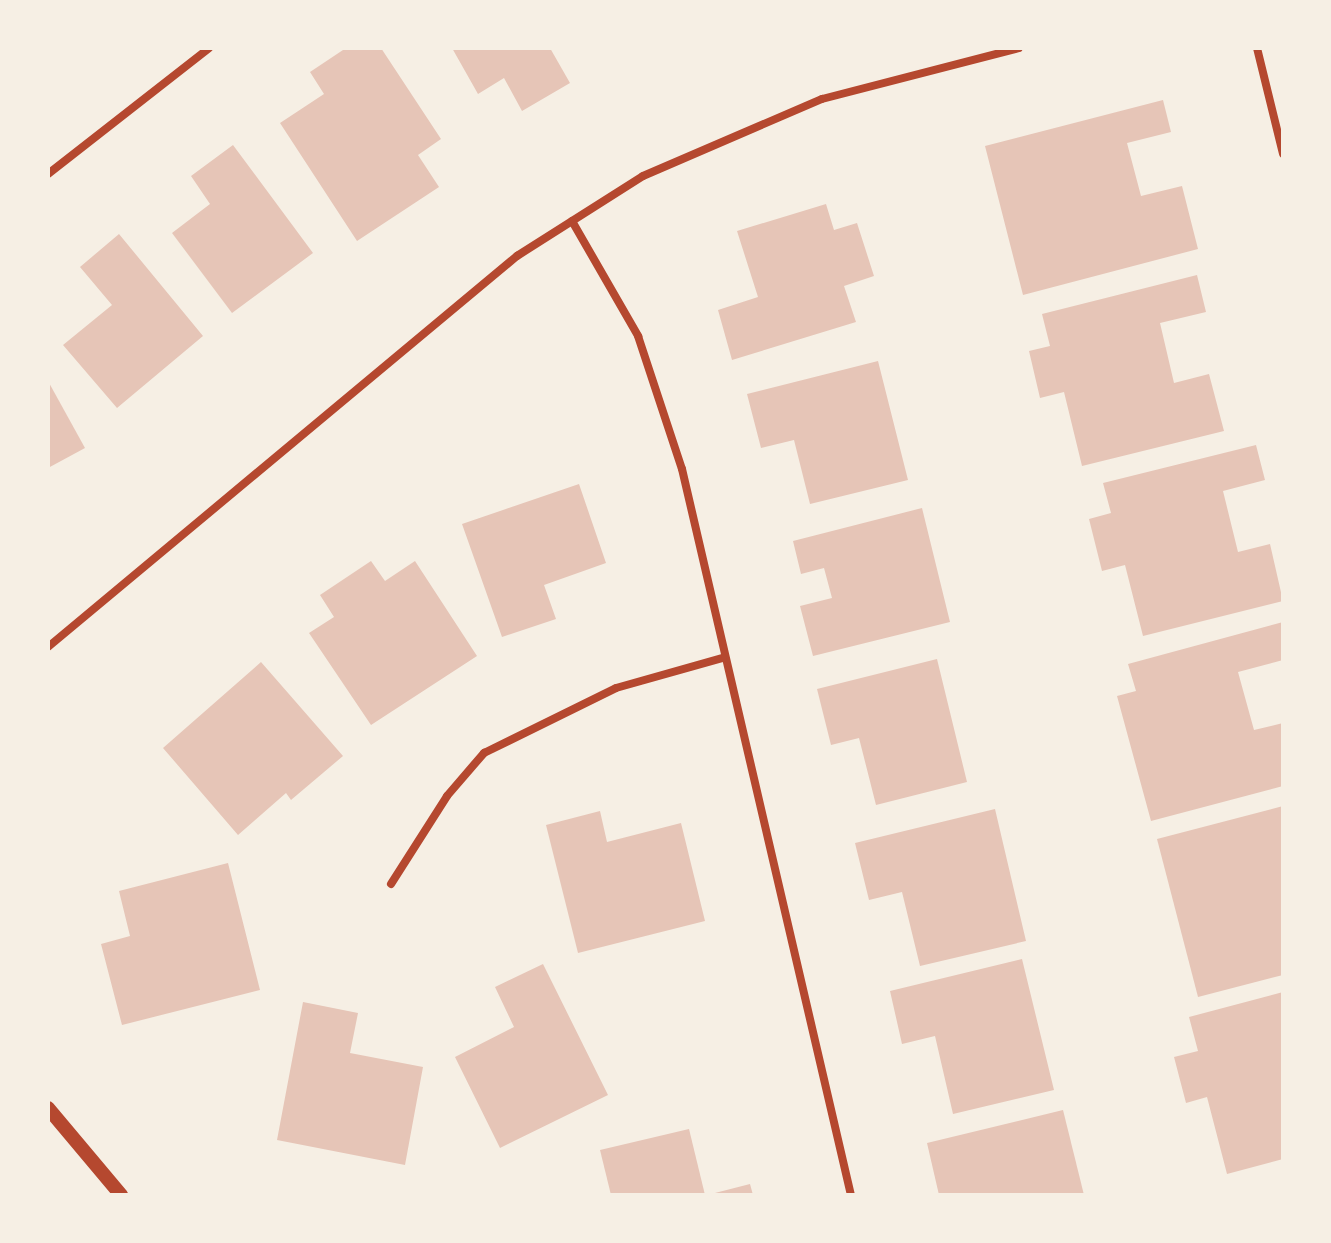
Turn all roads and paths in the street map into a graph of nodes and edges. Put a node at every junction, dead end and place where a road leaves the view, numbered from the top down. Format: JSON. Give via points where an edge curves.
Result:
{"nodes":[{"id":1,"x":209,"y":48,"type":"edge"},
{"id":2,"x":1019,"y":48,"type":"edge"},
{"id":3,"x":1257,"y":48,"type":"edge"},
{"id":4,"x":1283,"y":154,"type":"edge"},
{"id":5,"x":48,"y":174,"type":"edge"},
{"id":6,"x":572,"y":221,"type":"junction"},
{"id":7,"x":48,"y":647,"type":"edge"},
{"id":8,"x":723,"y":658,"type":"junction"},
{"id":9,"x":391,"y":884,"type":"dead end"},
{"id":10,"x":48,"y":1108,"type":"edge"},
{"id":11,"x":121,"y":1195,"type":"edge"},
{"id":12,"x":851,"y":1195,"type":"edge"}],
"edges":[{"from":1,"to":5,"type":"street"},
{"from":2,"to":6,"type":"street","via":[[822,99],[643,176]]},
{"from":3,"to":4,"type":"street"},
{"from":6,"to":7,"type":"street","via":[[517,256]]},
{"from":6,"to":8,"type":"street","via":[[638,336],[682,469]]},
{"from":8,"to":9,"type":"street","via":[[616,688],[484,753],[447,796]]},
{"from":8,"to":12,"type":"street"},
{"from":10,"to":11,"type":"street"}]}
